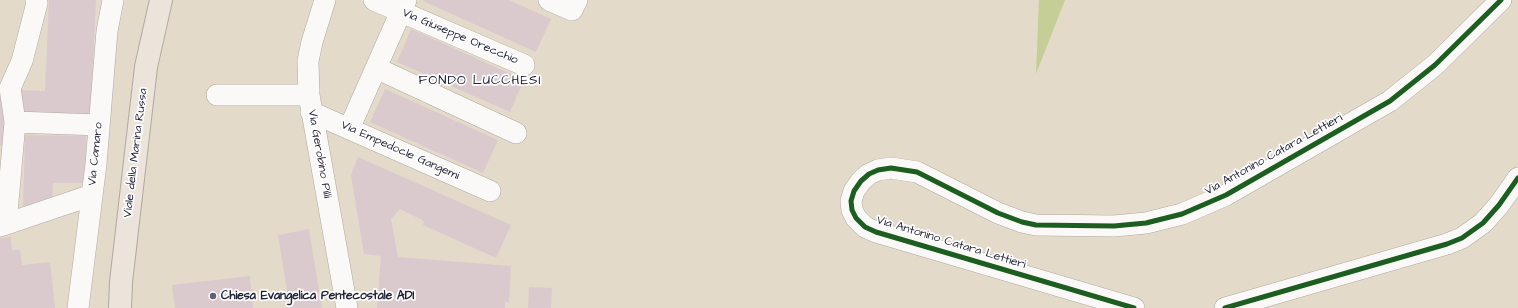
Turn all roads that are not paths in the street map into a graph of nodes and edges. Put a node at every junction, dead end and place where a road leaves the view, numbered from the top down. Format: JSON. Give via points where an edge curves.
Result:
{"nodes":[{"id":1,"x":36,"y":0,"type":"edge"},
{"id":2,"x":112,"y":0,"type":"edge"},
{"id":3,"x":161,"y":0,"type":"edge"},
{"id":4,"x":326,"y":0,"type":"edge"},
{"id":5,"x":374,"y":0,"type":"edge"},
{"id":6,"x":549,"y":0,"type":"edge"},
{"id":7,"x":1501,"y":0,"type":"edge"},
{"id":8,"x":575,"y":5,"type":"edge"},
{"id":9,"x":403,"y":6,"type":"edge"},
{"id":10,"x":524,"y":65,"type":"dead end"},
{"id":11,"x":376,"y":68,"type":"junction"},
{"id":12,"x":216,"y":95,"type":"dead end"},
{"id":13,"x":310,"y":104,"type":"junction"},
{"id":14,"x":15,"y":122,"type":"junction"},
{"id":15,"x":99,"y":124,"type":"junction"},
{"id":16,"x":349,"y":128,"type":"junction"},
{"id":17,"x":516,"y":133,"type":"dead end"},
{"id":18,"x":1518,"y":178,"type":"edge"},
{"id":19,"x":490,"y":190,"type":"dead end"},
{"id":20,"x":92,"y":195,"type":"junction"},
{"id":21,"x":3,"y":225,"type":"edge"},
{"id":22,"x":78,"y":308,"type":"edge"},
{"id":23,"x":120,"y":308,"type":"edge"},
{"id":24,"x":347,"y":308,"type":"edge"},
{"id":25,"x":1134,"y":308,"type":"edge"},
{"id":26,"x":1225,"y":308,"type":"edge"}],
"edges":[{"from":1,"to":14,"type":"street","via":[[22,61],[10,88]]},
{"from":2,"to":15,"type":"street","name":"Via Camaro"},
{"from":3,"to":23,"type":"main road","name":"Viale della Marina Russa","via":[[146,67]]},
{"from":4,"to":13,"type":"street","name":"Via Gerobino Pilli","via":[[308,61]]},
{"from":5,"to":9,"type":"street","name":"Via Giuseppe Orecchio"},
{"from":6,"to":8,"type":"street"},
{"from":7,"to":25,"type":"street","name":"Via Antonino Catara Lettieri","via":[[1435,65],[1390,101],[1226,195],[1182,214],[1146,223],[1114,226],[1036,225],[998,213],[917,172],[891,168],[869,174],[854,191],[851,201],[854,214],[865,227],[876,232]]},
{"from":9,"to":10,"type":"street","name":"Via Giuseppe Orecchio"},
{"from":9,"to":11,"type":"street"},
{"from":11,"to":16,"type":"street"},
{"from":11,"to":17,"type":"street"},
{"from":12,"to":13,"type":"street"},
{"from":13,"to":16,"type":"street","name":"Via Empedocle Gangemi"},
{"from":13,"to":24,"type":"street","name":"Via Gerobino Pilli"},
{"from":14,"to":15,"type":"street"},
{"from":14,"to":21,"type":"street"},
{"from":15,"to":20,"type":"street","name":"Via Camaro"},
{"from":16,"to":19,"type":"street","name":"Via Empedocle Gangemi"},
{"from":18,"to":26,"type":"street","via":[[1483,223],[1462,238]]},
{"from":20,"to":21,"type":"street"},
{"from":20,"to":22,"type":"street","name":"Via Camaro"}]}
